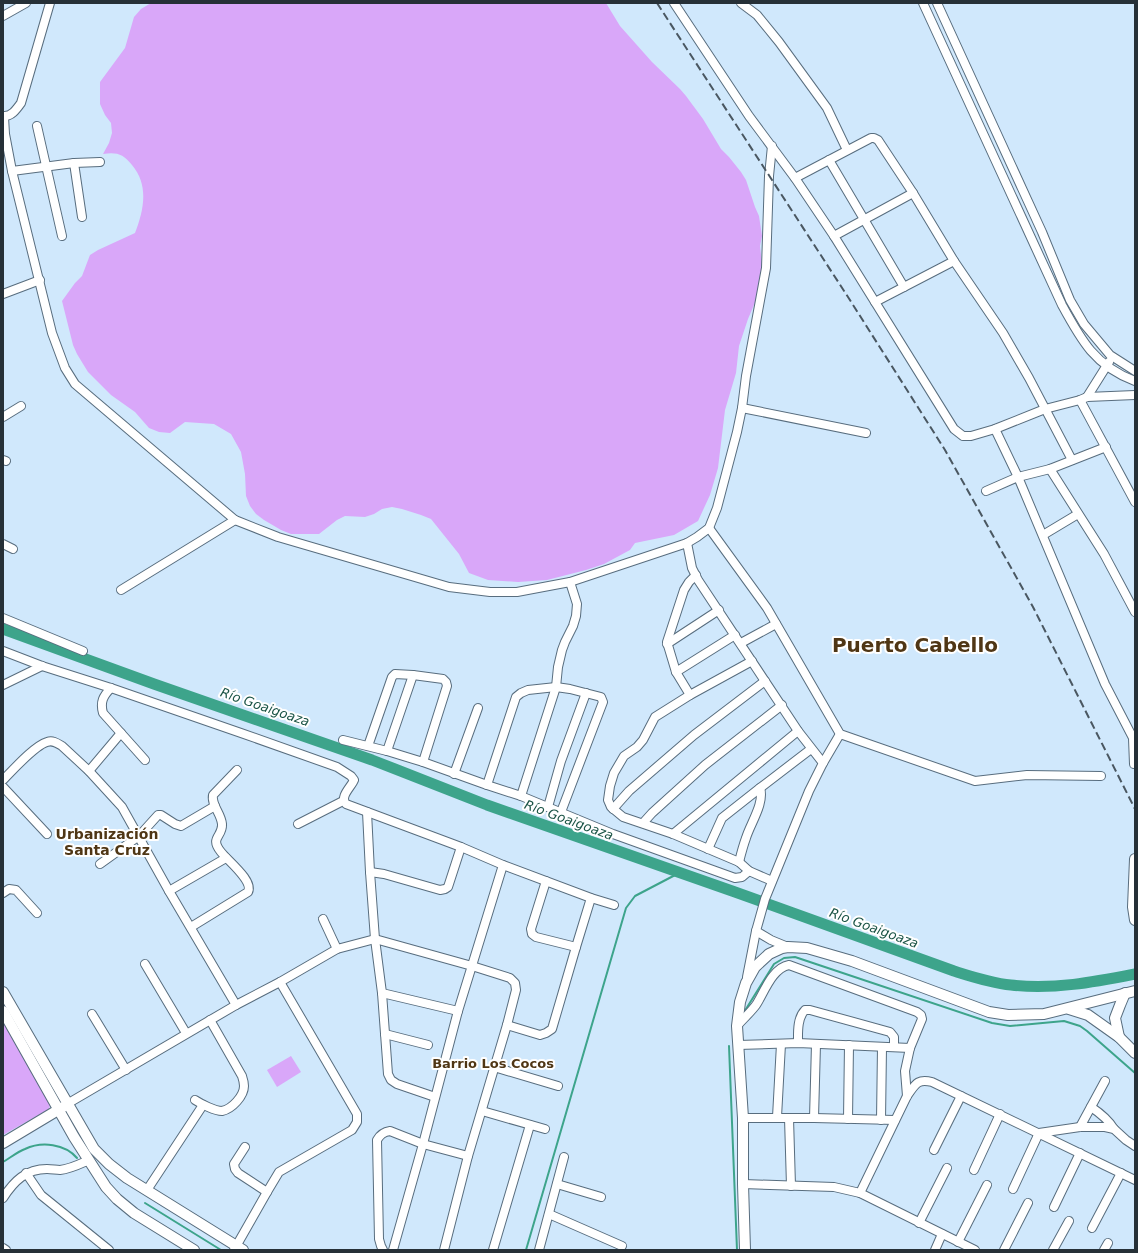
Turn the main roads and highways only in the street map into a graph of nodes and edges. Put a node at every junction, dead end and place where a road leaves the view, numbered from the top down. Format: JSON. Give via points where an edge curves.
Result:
{"nodes":[{"id":1,"x":1135,"y":859,"type":"edge"},
{"id":2,"x":1135,"y":920,"type":"edge"},
{"id":3,"x":3,"y":992,"type":"edge"},
{"id":4,"x":1130,"y":992,"type":"edge"},
{"id":5,"x":1069,"y":1009,"type":"junction"},
{"id":6,"x":3,"y":1011,"type":"edge"},
{"id":7,"x":1118,"y":1037,"type":"junction"},
{"id":8,"x":1135,"y":1053,"type":"edge"},
{"id":9,"x":68,"y":1104,"type":"junction"},
{"id":10,"x":58,"y":1110,"type":"junction"},
{"id":11,"x":3,"y":1142,"type":"edge"},
{"id":12,"x":187,"y":1248,"type":"edge"},
{"id":13,"x":238,"y":1249,"type":"edge"},
{"id":14,"x":745,"y":1250,"type":"edge"}],
"edges":[{"from":1,"to":2,"type":"main road"},
{"from":3,"to":9,"type":"main road"},
{"from":4,"to":5,"type":"main road"},
{"from":4,"to":7,"type":"main road","via":[[1120,1005],[1115,1018]]},
{"from":5,"to":7,"type":"main road","via":[[1088,1015]]},
{"from":5,"to":14,"type":"main road","via":[[1025,1016],[989,1012],[807,948],[788,947],[769,954],[755,967],[746,983],[737,1026],[743,1118]]},
{"from":6,"to":10,"type":"main road"},
{"from":7,"to":8,"type":"main road"},
{"from":9,"to":10,"type":"main road"},
{"from":9,"to":13,"type":"main road","via":[[94,1149],[109,1164]]},
{"from":10,"to":11,"type":"main road"},
{"from":10,"to":12,"type":"main road","via":[[106,1187],[117,1199]]}]}
